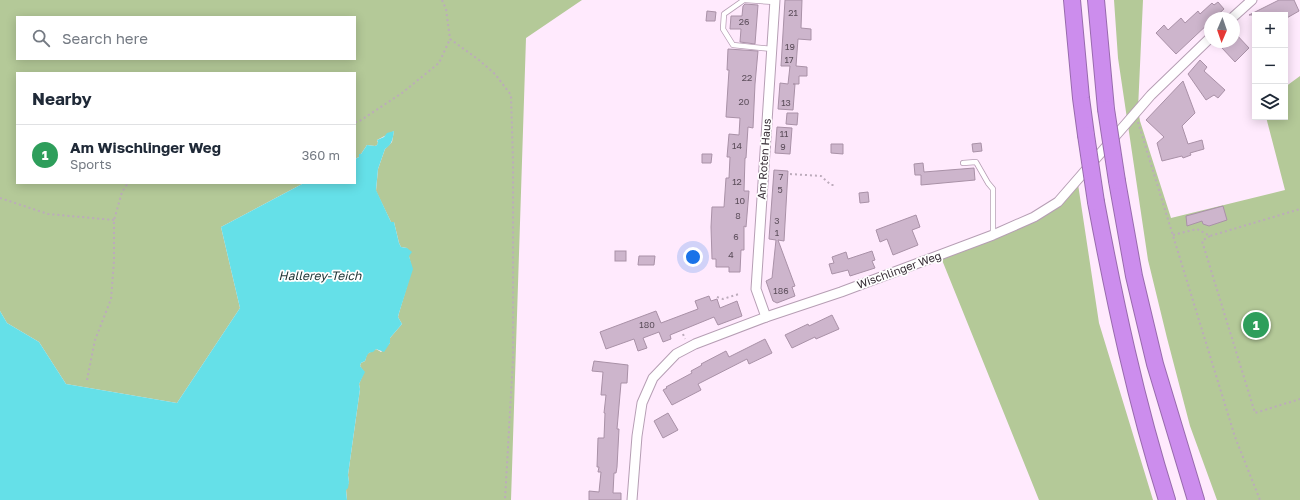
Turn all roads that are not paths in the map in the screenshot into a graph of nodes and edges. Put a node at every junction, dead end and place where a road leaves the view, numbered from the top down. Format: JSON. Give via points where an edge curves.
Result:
{"nodes":[{"id":1,"x":744,"y":0,"type":"edge"},
{"id":2,"x":1072,"y":0,"type":"edge"},
{"id":3,"x":1096,"y":0,"type":"edge"},
{"id":4,"x":1252,"y":0,"type":"edge"},
{"id":5,"x":775,"y":1,"type":"edge"},
{"id":6,"x":1239,"y":12,"type":"edge"},
{"id":7,"x":1204,"y":44,"type":"edge"},
{"id":8,"x":772,"y":49,"type":"junction"},
{"id":9,"x":963,"y":163,"type":"dead end"},
{"id":10,"x":993,"y":235,"type":"junction"},
{"id":11,"x":766,"y":317,"type":"junction"},
{"id":12,"x":632,"y":500,"type":"edge"},
{"id":13,"x":1167,"y":500,"type":"edge"},
{"id":14,"x":1196,"y":500,"type":"edge"}],
"edges":[{"from":1,"to":5,"type":"lane"},
{"from":1,"to":8,"type":"lane","via":[[724,14],[723,29],[733,45]]},
{"from":2,"to":13,"type":"highway","bridge":true,"via":[[1086,135],[1110,279],[1131,371]]},
{"from":3,"to":14,"type":"highway","bridge":true,"via":[[1106,109],[1134,276],[1154,357]]},
{"from":4,"to":6,"type":"street"},
{"from":5,"to":8,"type":"street","name":"Am Roten Haus"},
{"from":7,"to":10,"type":"street","name":"Wischlinger Weg","via":[[1135,112],[1058,202],[1034,217]]},
{"from":8,"to":11,"type":"street","name":"Am Roten Haus","via":[[756,290]]},
{"from":9,"to":10,"type":"lane","via":[[976,162],[993,189]]},
{"from":10,"to":11,"type":"street","name":"Wischlinger Weg"},
{"from":11,"to":12,"type":"street","name":"Wischlinger Weg","via":[[695,344],[676,354],[653,378],[642,403]]}]}
